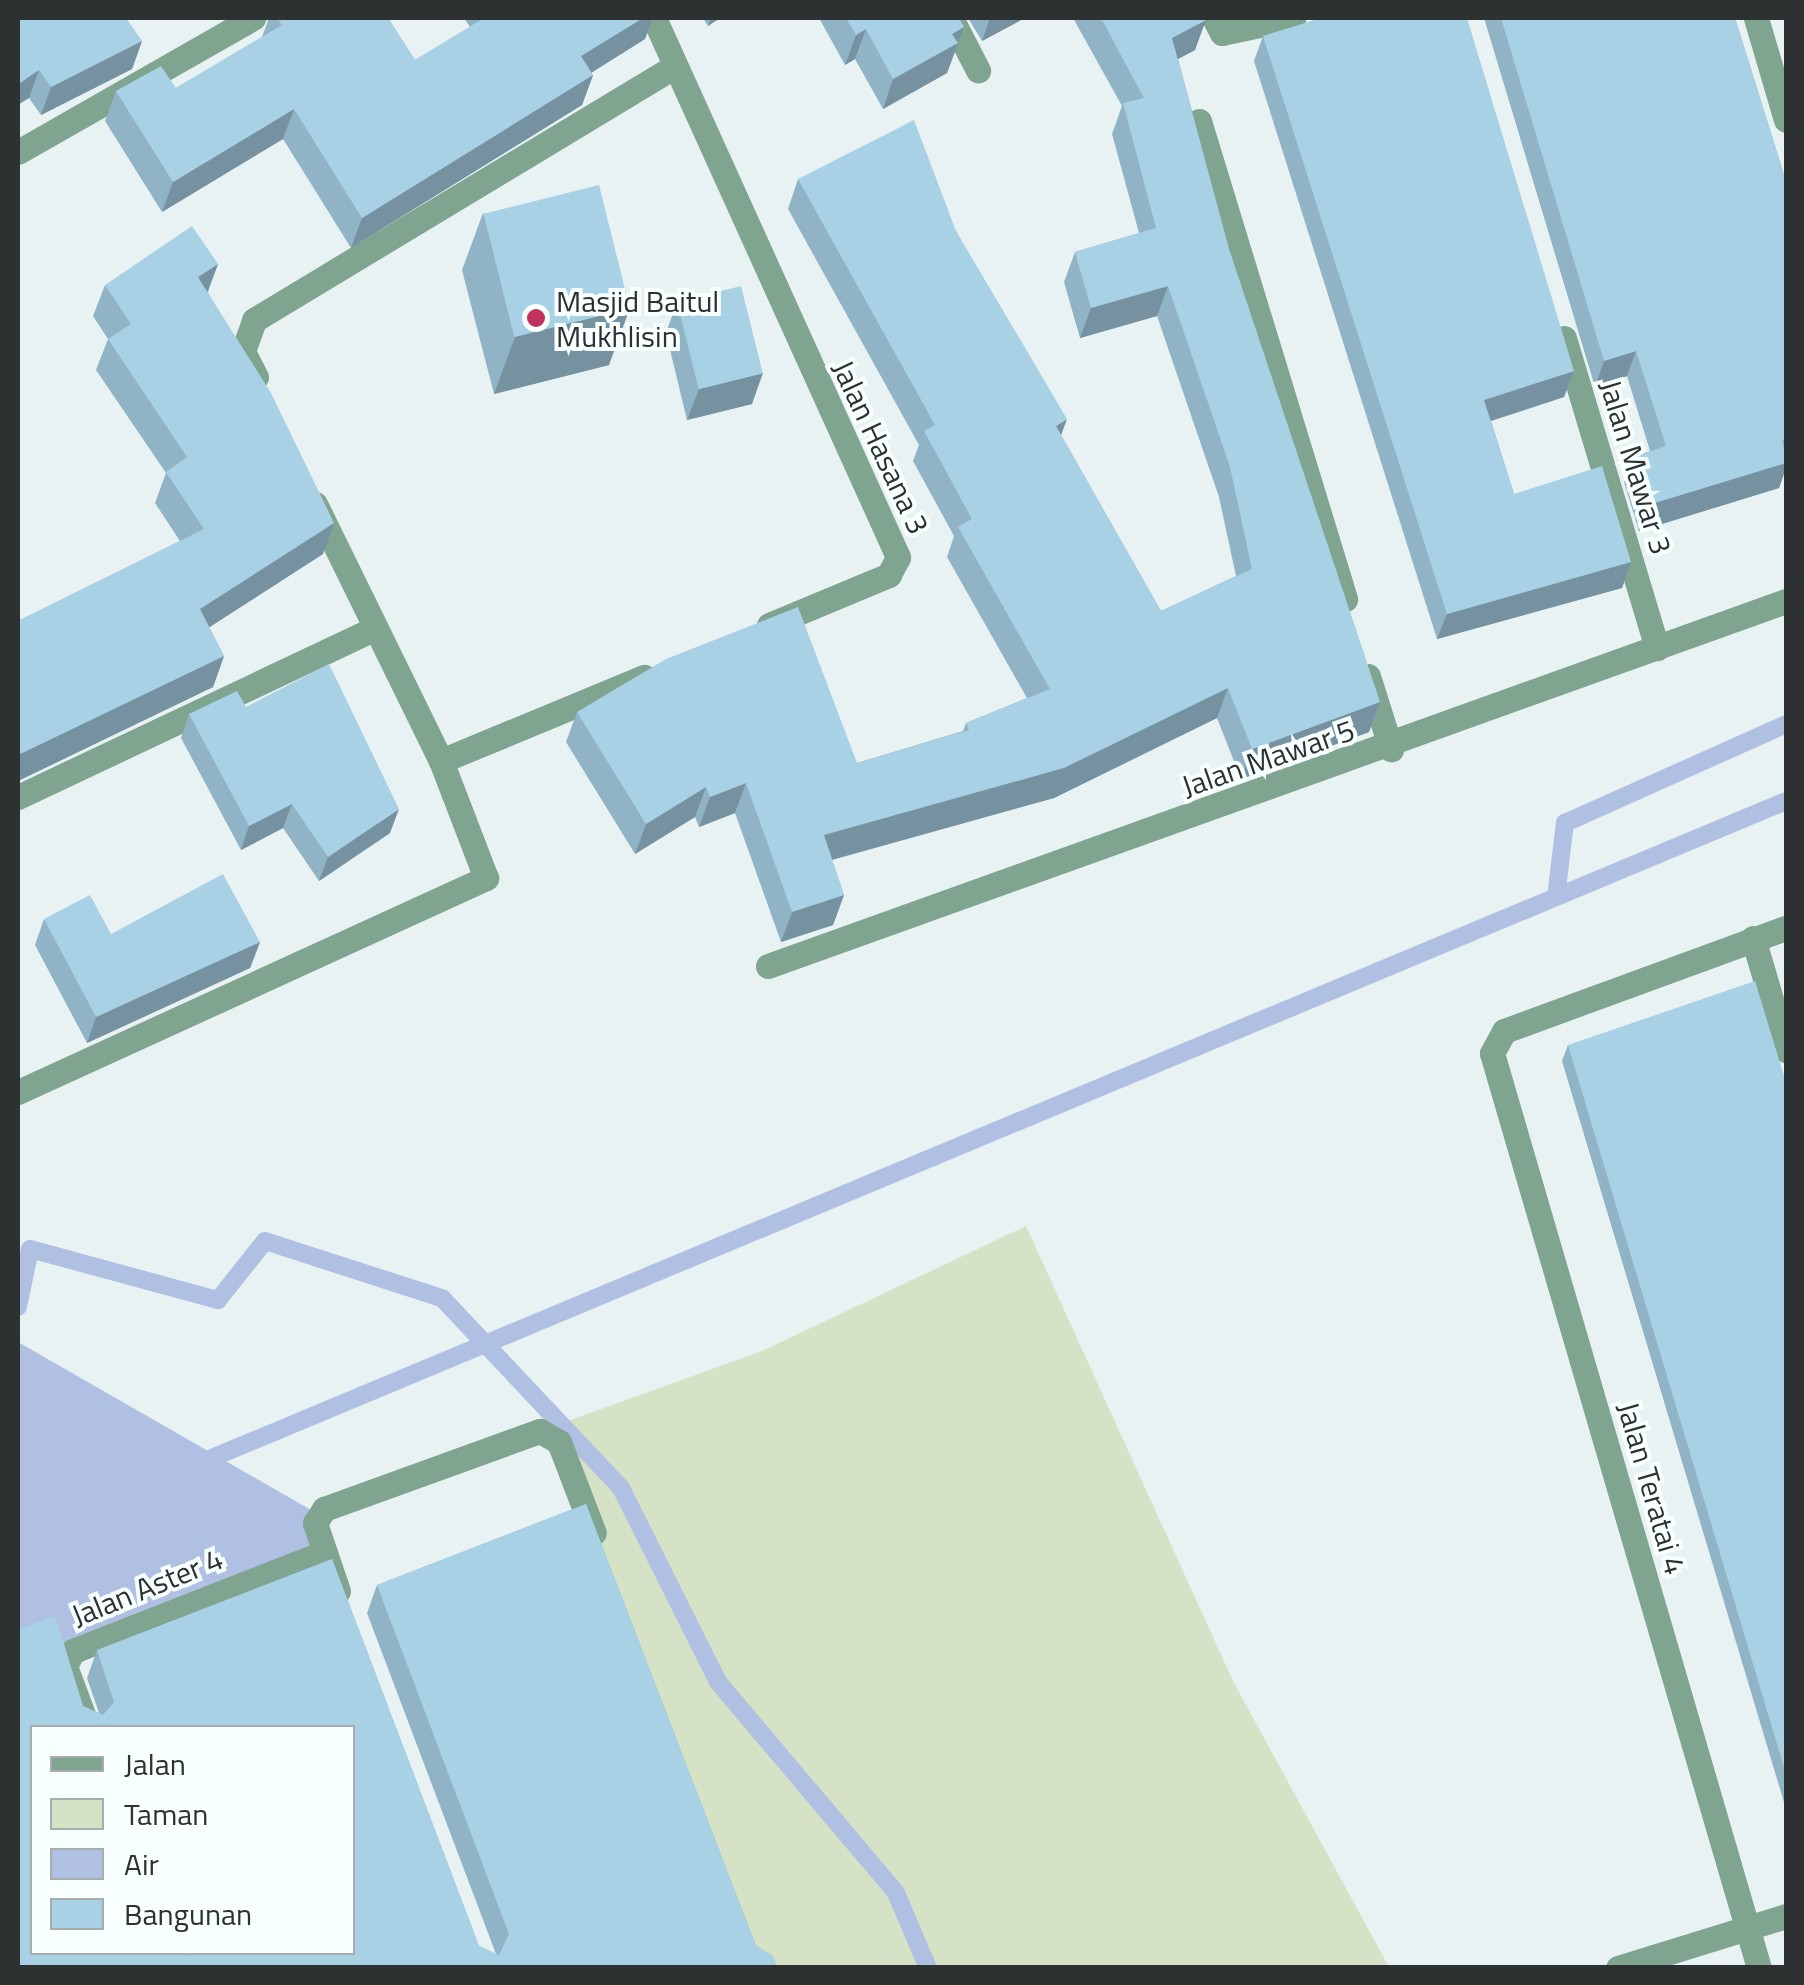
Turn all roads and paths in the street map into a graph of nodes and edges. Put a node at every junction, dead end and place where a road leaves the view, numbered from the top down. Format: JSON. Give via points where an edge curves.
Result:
{"nodes":[{"id":1,"x":254,"y":18,"type":"edge"},
{"id":2,"x":654,"y":18,"type":"edge"},
{"id":3,"x":951,"y":18,"type":"edge"},
{"id":4,"x":1214,"y":18,"type":"edge"},
{"id":5,"x":1293,"y":18,"type":"edge"},
{"id":6,"x":1756,"y":18,"type":"edge"},
{"id":7,"x":676,"y":66,"type":"junction"},
{"id":8,"x":978,"y":70,"type":"dead end"},
{"id":9,"x":1786,"y":120,"type":"edge"},
{"id":10,"x":1199,"y":121,"type":"edge"},
{"id":11,"x":18,"y":152,"type":"edge"},
{"id":12,"x":1557,"y":317,"type":"edge"},
{"id":13,"x":268,"y":403,"type":"edge"},
{"id":14,"x":300,"y":473,"type":"edge"},
{"id":15,"x":1786,"y":602,"type":"edge"},
{"id":16,"x":1350,"y":618,"type":"edge"},
{"id":17,"x":374,"y":629,"type":"junction"},
{"id":18,"x":746,"y":635,"type":"edge"},
{"id":19,"x":1657,"y":648,"type":"junction"},
{"id":20,"x":1362,"y":656,"type":"edge"},
{"id":21,"x":674,"y":665,"type":"edge"},
{"id":22,"x":1391,"y":750,"type":"junction"},
{"id":23,"x":441,"y":762,"type":"junction"},
{"id":24,"x":18,"y":797,"type":"edge"},
{"id":25,"x":1786,"y":928,"type":"edge"},
{"id":26,"x":1752,"y":938,"type":"junction"},
{"id":27,"x":768,"y":966,"type":"dead end"},
{"id":28,"x":1786,"y":1050,"type":"edge"},
{"id":29,"x":18,"y":1092,"type":"edge"},
{"id":30,"x":323,"y":1552,"type":"junction"},
{"id":31,"x":608,"y":1569,"type":"edge"},
{"id":32,"x":351,"y":1625,"type":"edge"},
{"id":33,"x":87,"y":1725,"type":"edge"},
{"id":34,"x":1786,"y":1916,"type":"edge"},
{"id":35,"x":1746,"y":1928,"type":"junction"},
{"id":36,"x":1618,"y":1968,"type":"edge"},
{"id":37,"x":1758,"y":1968,"type":"edge"}],
"edges":[{"from":1,"to":11,"type":"street"},
{"from":2,"to":7,"type":"street","name":"Jalan Hasana 3"},
{"from":3,"to":8,"type":"street"},
{"from":4,"to":5,"type":"street","via":[[1222,33]]},
{"from":6,"to":9,"type":"street"},
{"from":7,"to":13,"type":"street","via":[[254,320],[243,351]]},
{"from":7,"to":18,"type":"street","name":"Jalan Hasana 3","via":[[898,557],[889,575]]},
{"from":10,"to":16,"type":"street"},
{"from":12,"to":19,"type":"street","name":"Jalan Mawar 3"},
{"from":14,"to":17,"type":"street"},
{"from":15,"to":19,"type":"street","name":"Jalan Mawar 5"},
{"from":17,"to":23,"type":"street"},
{"from":17,"to":24,"type":"street"},
{"from":19,"to":22,"type":"street","name":"Jalan Mawar 5"},
{"from":20,"to":22,"type":"street"},
{"from":21,"to":23,"type":"street"},
{"from":22,"to":27,"type":"street","name":"Jalan Mawar 5"},
{"from":23,"to":29,"type":"street","via":[[489,869],[478,886]]},
{"from":25,"to":26,"type":"street"},
{"from":26,"to":28,"type":"street"},
{"from":26,"to":35,"type":"street","name":"Jalan Teratai 4","via":[[1504,1030],[1492,1053]]},
{"from":30,"to":31,"type":"street","via":[[315,1523],[324,1508],[540,1431],[559,1442]]},
{"from":30,"to":32,"type":"street"},
{"from":30,"to":33,"type":"street","name":"Jalan Aster 4","via":[[72,1651],[65,1666]]},
{"from":34,"to":35,"type":"street"},
{"from":35,"to":36,"type":"street"},
{"from":35,"to":37,"type":"street","name":"Jalan Teratai 4"}]}
